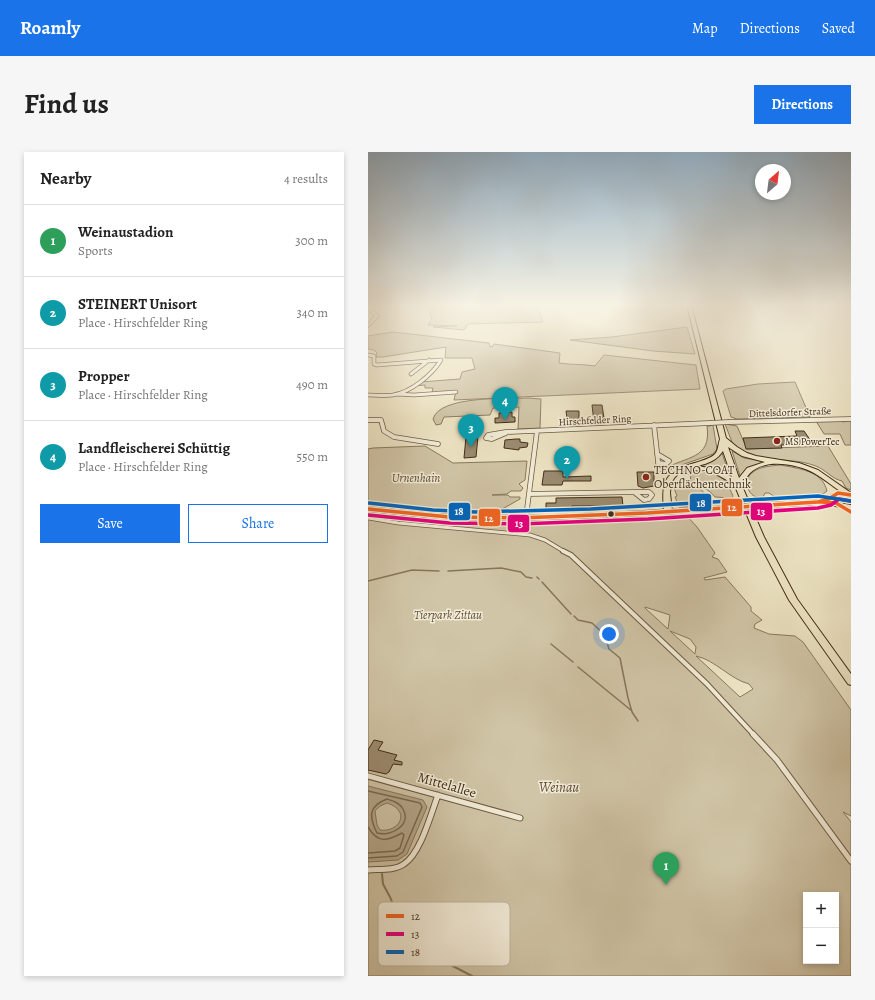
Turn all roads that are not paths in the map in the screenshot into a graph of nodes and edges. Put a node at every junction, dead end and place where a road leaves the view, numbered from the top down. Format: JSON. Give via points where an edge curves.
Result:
{"nodes":[{"id":1,"x":699,"y":343,"type":"edge"},
{"id":2,"x":368,"y":355,"type":"edge"},
{"id":3,"x":429,"y":360,"type":"junction"},
{"id":4,"x":411,"y":374,"type":"dead end"},
{"id":5,"x":456,"y":392,"type":"dead end"},
{"id":6,"x":397,"y":394,"type":"junction"},
{"id":7,"x":368,"y":395,"type":"edge"},
{"id":8,"x":851,"y":419,"type":"edge"},
{"id":9,"x":368,"y":420,"type":"edge"},
{"id":10,"x":710,"y":423,"type":"joint"},
{"id":11,"x":654,"y":425,"type":"junction"},
{"id":12,"x":537,"y":431,"type":"junction"},
{"id":13,"x":506,"y":433,"type":"junction"},
{"id":14,"x":722,"y":437,"type":"junction"},
{"id":15,"x":438,"y":444,"type":"dead end"},
{"id":16,"x":657,"y":454,"type":"junction"},
{"id":17,"x":784,"y":462,"type":"junction"},
{"id":18,"x":658,"y":463,"type":"junction"},
{"id":19,"x":659,"y":470,"type":"dead end"},
{"id":20,"x":682,"y":470,"type":"junction"},
{"id":21,"x":835,"y":485,"type":"junction"},
{"id":22,"x":739,"y":486,"type":"junction"},
{"id":23,"x":634,"y":492,"type":"dead end"},
{"id":24,"x":529,"y":494,"type":"junction"},
{"id":25,"x":849,"y":494,"type":"edge"},
{"id":26,"x":835,"y":498,"type":"junction"},
{"id":27,"x":848,"y":507,"type":"edge"},
{"id":28,"x":368,"y":508,"type":"edge"},
{"id":29,"x":668,"y":511,"type":"junction"},
{"id":30,"x":851,"y":512,"type":"edge"},
{"id":31,"x":526,"y":517,"type":"junction"},
{"id":32,"x":368,"y":518,"type":"edge"},
{"id":33,"x":851,"y":681,"type":"edge"},
{"id":34,"x":368,"y":776,"type":"edge"},
{"id":35,"x":438,"y":795,"type":"junction"},
{"id":36,"x":520,"y":818,"type":"dead end"},
{"id":37,"x":851,"y":861,"type":"edge"},
{"id":38,"x":368,"y":870,"type":"edge"}],
"edges":[{"from":1,"to":14,"type":"highway"},
{"from":2,"to":3,"type":"street","via":[[374,356],[377,365]]},
{"from":3,"to":4,"type":"street"},
{"from":3,"to":6,"type":"street","via":[[441,360],[423,379]]},
{"from":5,"to":6,"type":"street"},
{"from":6,"to":7,"type":"street"},
{"from":8,"to":10,"type":"street","name":"Dittelsdorfer Straße","bridge":true},
{"from":9,"to":15,"type":"street","via":[[381,420],[384,431],[394,437]]},
{"from":10,"to":11,"type":"street","name":"Hirschfelder Ring"},
{"from":11,"to":12,"type":"street","name":"Hirschfelder Ring"},
{"from":11,"to":16,"type":"street"},
{"from":12,"to":13,"type":"street","name":"Hirschfelder Ring"},
{"from":12,"to":24,"type":"street"},
{"from":13,"to":13,"type":"street","name":"Hirschfelder Ring","via":[[490,434],[486,438],[492,439]]},
{"from":14,"to":17,"type":"highway","via":[[740,453],[758,459]]},
{"from":14,"to":20,"type":"highway","via":[[721,449],[714,458]]},
{"from":14,"to":22,"type":"highway"},
{"from":16,"to":18,"type":"street"},
{"from":16,"to":18,"type":"street","via":[[669,461],[666,464]]},
{"from":17,"to":21,"type":"highway","via":[[817,471]]},
{"from":17,"to":22,"type":"highway","via":[[753,467],[742,476]]},
{"from":18,"to":19,"type":"street"},
{"from":20,"to":22,"type":"highway","via":[[712,469],[729,477]]},
{"from":20,"to":29,"type":"highway","via":[[671,476],[667,484]]},
{"from":21,"to":25,"type":"highway"},
{"from":21,"to":26,"type":"highway"},
{"from":22,"to":33,"type":"highway","via":[[760,537],[793,600]]},
{"from":23,"to":24,"type":"street"},
{"from":24,"to":31,"type":"street"},
{"from":25,"to":26,"type":"main road"},
{"from":26,"to":27,"type":"main road"},
{"from":26,"to":29,"type":"main road","bridge":true,"via":[[818,502]]},
{"from":27,"to":30,"type":"street"},
{"from":28,"to":31,"type":"main road","via":[[453,517]]},
{"from":29,"to":31,"type":"main road"},
{"from":32,"to":37,"type":"street","via":[[530,535],[545,540],[571,555],[707,684],[777,760]]},
{"from":34,"to":35,"type":"street","name":"Mittelallee"},
{"from":35,"to":36,"type":"street","name":"Mittelallee"},
{"from":35,"to":38,"type":"street","via":[[415,853],[406,863],[393,868]]}]}
